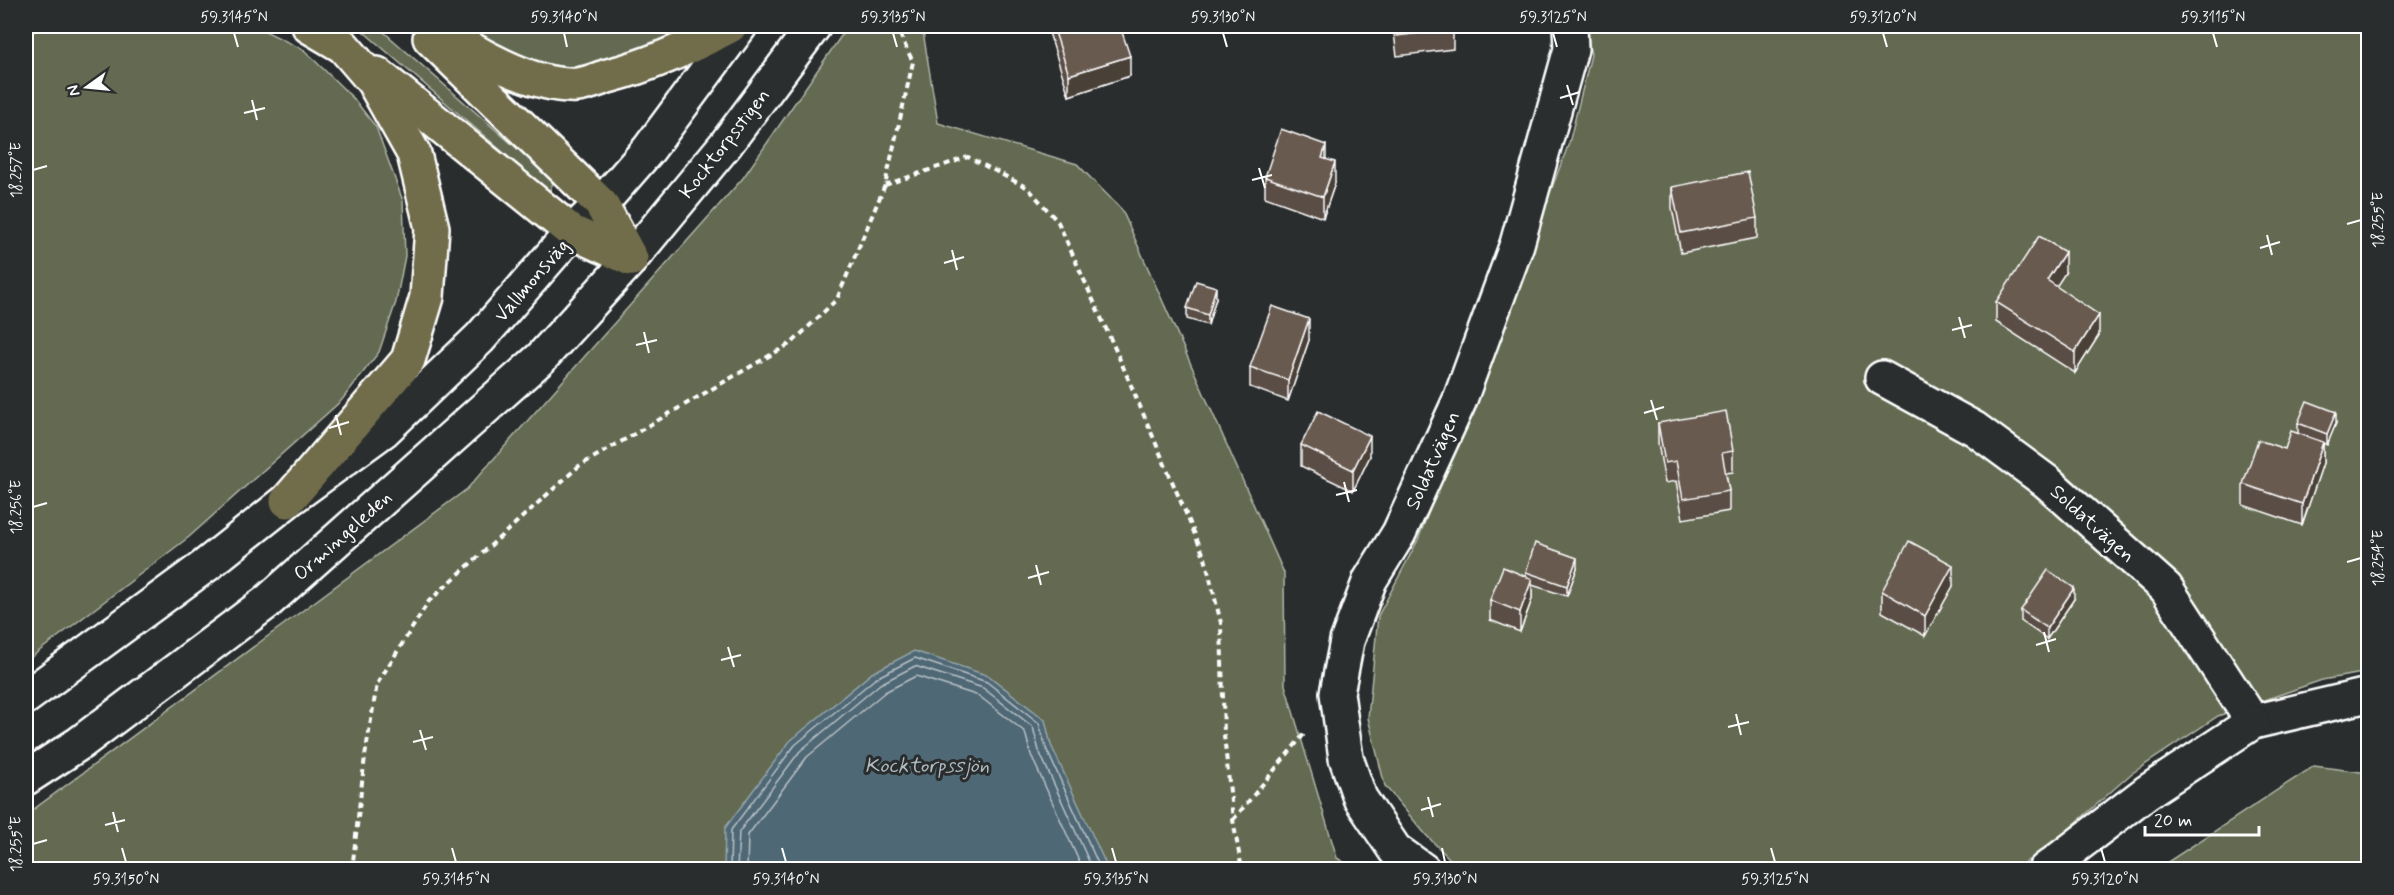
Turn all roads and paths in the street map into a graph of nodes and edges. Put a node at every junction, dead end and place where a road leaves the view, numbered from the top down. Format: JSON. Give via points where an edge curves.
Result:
{"nodes":[{"id":1,"x":309,"y":26,"type":"edge"},
{"id":2,"x":417,"y":26,"type":"edge"},
{"id":3,"x":436,"y":26,"type":"edge"},
{"id":4,"x":730,"y":26,"type":"edge"},
{"id":5,"x":740,"y":26,"type":"edge"},
{"id":6,"x":814,"y":26,"type":"edge"},
{"id":7,"x":896,"y":26,"type":"edge"},
{"id":8,"x":1570,"y":26,"type":"edge"},
{"id":9,"x":344,"y":46,"type":"junction"},
{"id":10,"x":885,"y":185,"type":"junction"},
{"id":11,"x":601,"y":204,"type":"junction"},
{"id":12,"x":572,"y":232,"type":"junction"},
{"id":13,"x":631,"y":259,"type":"junction"},
{"id":14,"x":1882,"y":378,"type":"dead end"},
{"id":15,"x":287,"y":501,"type":"junction"},
{"id":16,"x":38,"y":688,"type":"edge"},
{"id":17,"x":1337,"y":693,"type":"junction"},
{"id":18,"x":2368,"y":695,"type":"edge"},
{"id":19,"x":2253,"y":722,"type":"junction"},
{"id":20,"x":26,"y":778,"type":"edge"},
{"id":21,"x":1233,"y":820,"type":"junction"},
{"id":22,"x":352,"y":870,"type":"edge"},
{"id":23,"x":1242,"y":870,"type":"edge"},
{"id":24,"x":1424,"y":870,"type":"edge"},
{"id":25,"x":2045,"y":870,"type":"edge"}],
"edges":[{"from":1,"to":9,"type":"highway"},
{"from":2,"to":11,"type":"highway"},
{"from":3,"to":4,"type":"highway","via":[[532,79],[577,85],[684,51]]},
{"from":5,"to":11,"type":"main road","name":"Vallmonsväg","via":[[649,148]]},
{"from":6,"to":13,"type":"main road","name":"Kocktorpsstigen","via":[[726,144]]},
{"from":7,"to":10,"type":"path","via":[[913,62]]},
{"from":8,"to":17,"type":"main road","name":"Soldatvägen","via":[[1571,49],[1517,244],[1459,402],[1399,533],[1370,580],[1347,641]]},
{"from":9,"to":12,"type":"highway"},
{"from":9,"to":15,"type":"highway","via":[[373,81],[414,154],[432,228],[427,297],[408,360]]},
{"from":10,"to":21,"type":"path","via":[[968,157],[1028,188],[1058,222],[1205,558],[1221,623],[1224,735]]},
{"from":10,"to":22,"type":"path","via":[[837,299],[793,342],[579,466],[429,601],[377,684]]},
{"from":11,"to":12,"type":"main road","name":"Vallmonsväg"},
{"from":11,"to":13,"type":"highway"},
{"from":12,"to":13,"type":"highway"},
{"from":12,"to":15,"type":"main road","name":"Vallmonsväg","via":[[480,338],[383,431]]},
{"from":13,"to":20,"type":"main road","name":"Ormingeleden","via":[[541,358],[267,602],[80,743]]},
{"from":14,"to":19,"type":"main road","name":"Soldatvägen","via":[[1975,429],[2047,482],[2166,588]]},
{"from":15,"to":16,"type":"main road"},
{"from":17,"to":21,"type":"path"},
{"from":17,"to":24,"type":"main road","name":"Soldatvägen","via":[[1346,758],[1360,798],[1395,850]]},
{"from":18,"to":19,"type":"main road"},
{"from":19,"to":25,"type":"main road","via":[[2147,792]]},
{"from":21,"to":23,"type":"path"}]}
